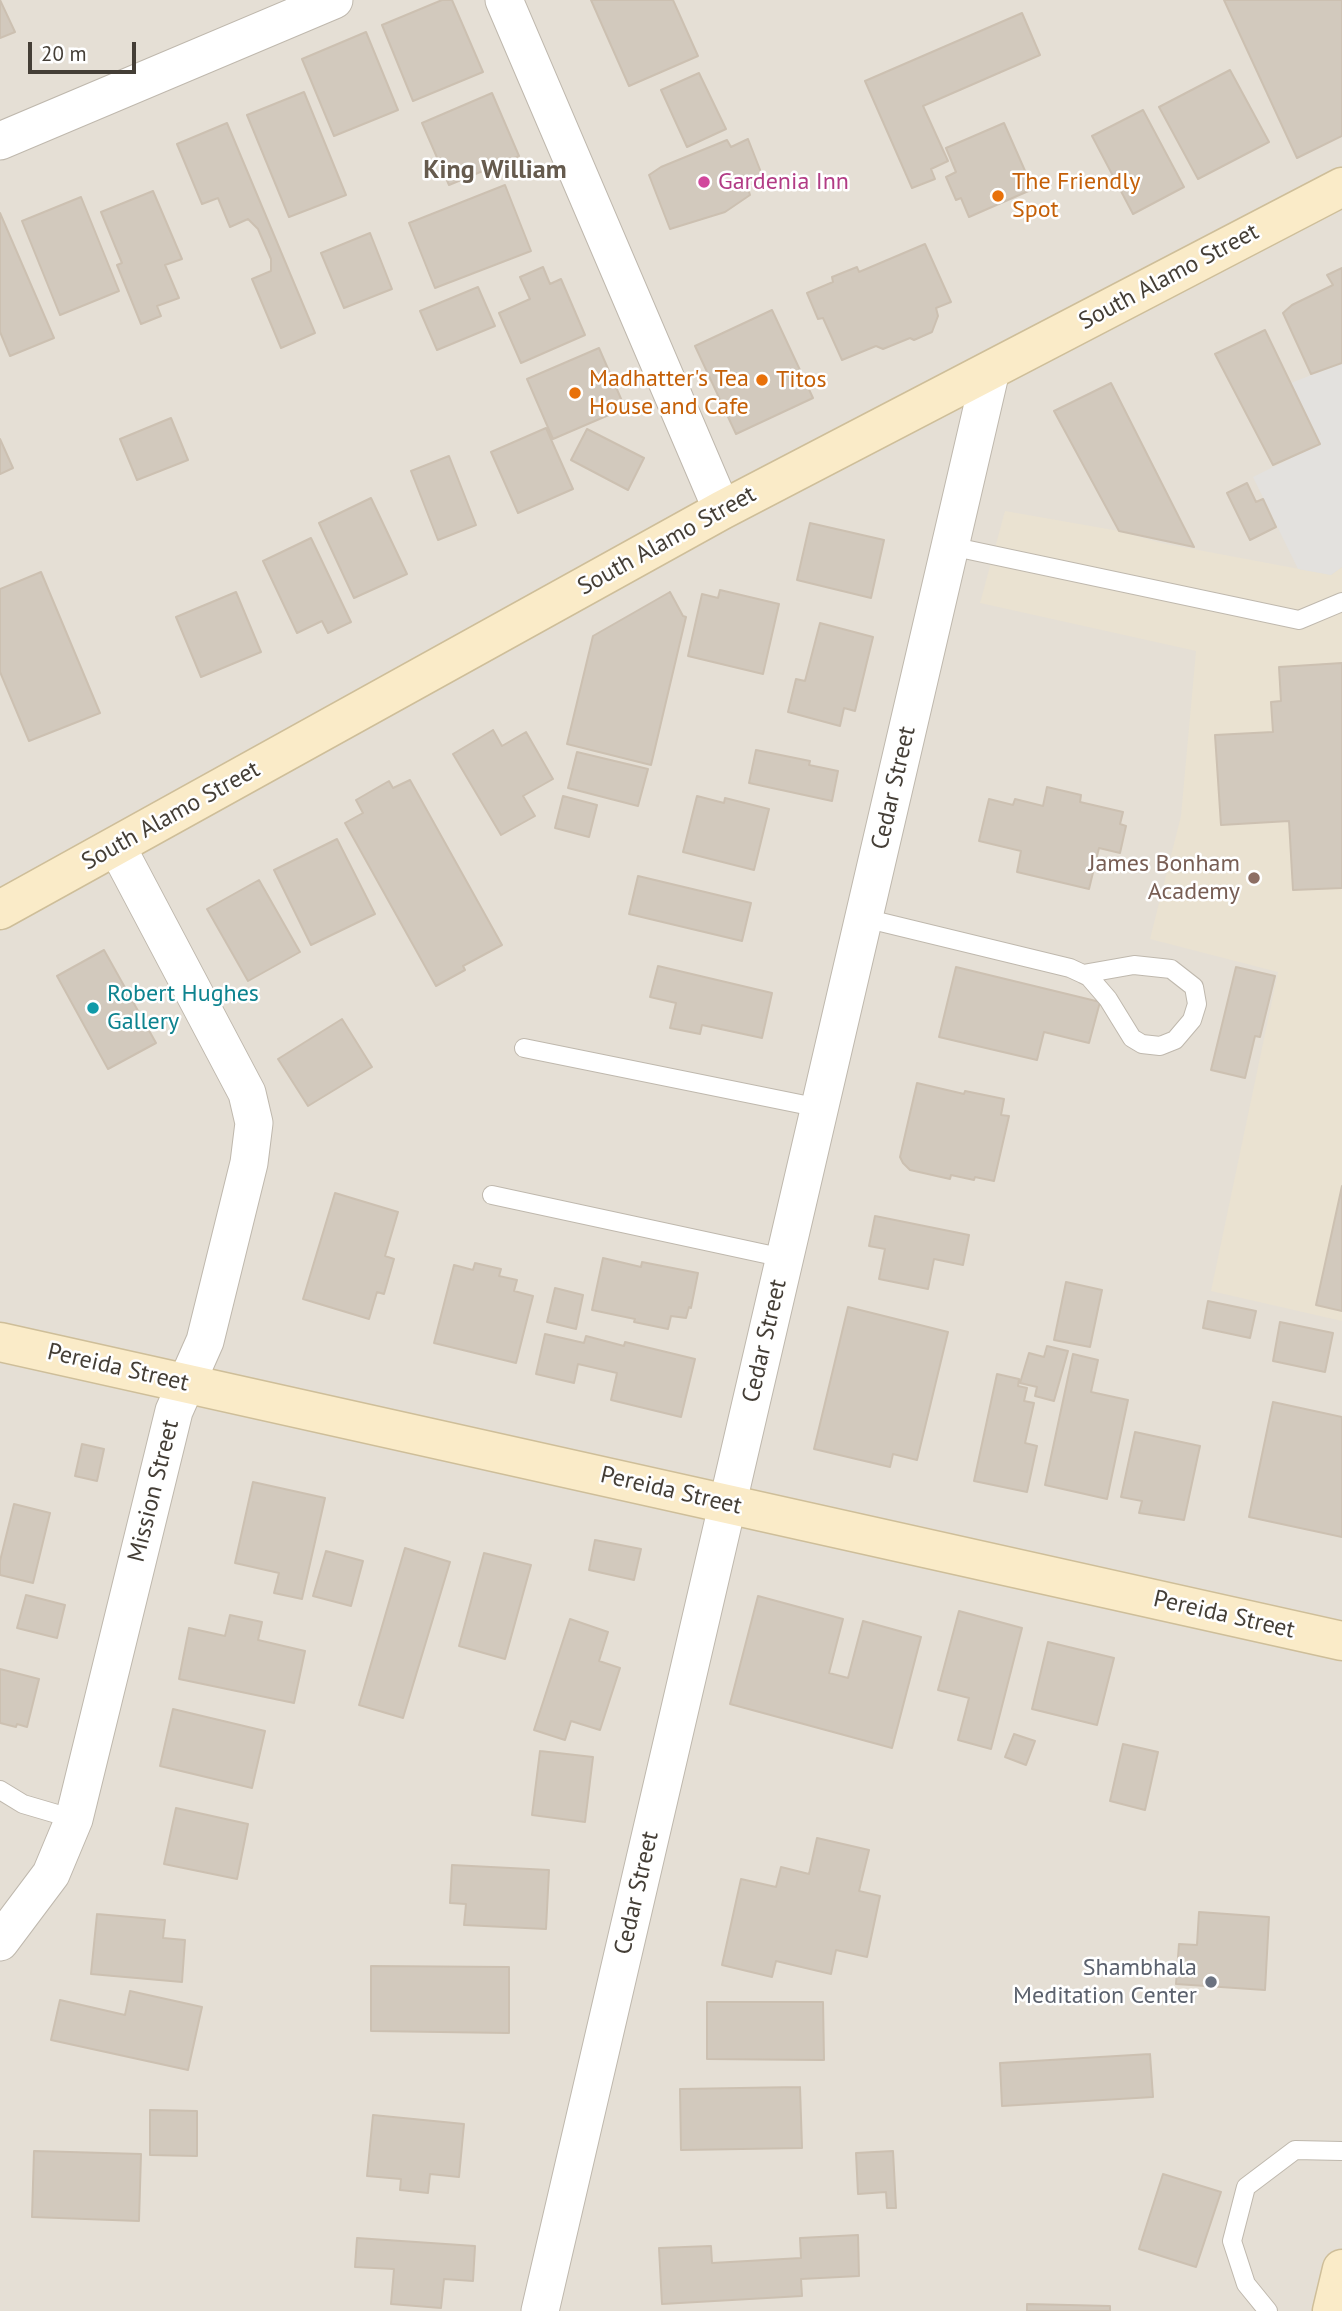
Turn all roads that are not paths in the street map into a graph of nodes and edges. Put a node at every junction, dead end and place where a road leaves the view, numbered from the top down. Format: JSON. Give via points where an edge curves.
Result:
{"nodes":[{"id":1,"x":334,"y":0,"type":"edge"},
{"id":2,"x":504,"y":0,"type":"edge"},
{"id":3,"x":0,"y":141,"type":"edge"},
{"id":4,"x":1342,"y":187,"type":"edge"},
{"id":5,"x":991,"y":370,"type":"junction"},
{"id":6,"x":722,"y":510,"type":"junction"},
{"id":7,"x":950,"y":546,"type":"junction"},
{"id":8,"x":1342,"y":602,"type":"edge"},
{"id":9,"x":117,"y":847,"type":"junction"},
{"id":10,"x":0,"y":910,"type":"edge"},
{"id":11,"x":864,"y":918,"type":"junction"},
{"id":12,"x":1083,"y":974,"type":"junction"},
{"id":13,"x":524,"y":1048,"type":"dead end"},
{"id":14,"x":820,"y":1108,"type":"junction"},
{"id":15,"x":492,"y":1195,"type":"dead end"},
{"id":16,"x":784,"y":1258,"type":"junction"},
{"id":17,"x":0,"y":1342,"type":"edge"},
{"id":18,"x":186,"y":1383,"type":"junction"},
{"id":19,"x":727,"y":1504,"type":"junction"},
{"id":20,"x":1342,"y":1641,"type":"edge"},
{"id":21,"x":0,"y":1790,"type":"edge"},
{"id":22,"x":74,"y":1819,"type":"junction"},
{"id":23,"x":0,"y":1942,"type":"edge"},
{"id":24,"x":1342,"y":2151,"type":"edge"},
{"id":25,"x":1342,"y":2269,"type":"edge"},
{"id":26,"x":540,"y":2311,"type":"edge"},
{"id":27,"x":1268,"y":2311,"type":"edge"},
{"id":28,"x":1332,"y":2311,"type":"edge"}],
"edges":[{"from":1,"to":3,"type":"street"},
{"from":2,"to":6,"type":"street"},
{"from":4,"to":5,"type":"main road","name":"South Alamo Street"},
{"from":5,"to":6,"type":"main road","name":"South Alamo Street"},
{"from":5,"to":7,"type":"street","name":"Cedar Street"},
{"from":6,"to":9,"type":"main road","name":"South Alamo Street"},
{"from":7,"to":8,"type":"lane","via":[[1298,620]]},
{"from":7,"to":11,"type":"street","name":"Cedar Street"},
{"from":9,"to":10,"type":"main road","name":"South Alamo Street"},
{"from":9,"to":18,"type":"street","name":"Mission Street","via":[[247,1093],[254,1123],[249,1163],[205,1341]]},
{"from":11,"to":12,"type":"lane"},
{"from":11,"to":14,"type":"street","name":"Cedar Street"},
{"from":12,"to":12,"type":"lane","via":[[1108,999],[1132,1038],[1142,1044],[1160,1046],[1175,1040],[1192,1020],[1197,1004],[1194,987],[1171,969],[1134,965]]},
{"from":13,"to":14,"type":"lane"},
{"from":14,"to":16,"type":"street","name":"Cedar Street"},
{"from":15,"to":16,"type":"lane"},
{"from":16,"to":19,"type":"street","name":"Cedar Street"},
{"from":17,"to":18,"type":"main road","name":"Pereida Street"},
{"from":18,"to":19,"type":"main road","name":"Pereida Street"},
{"from":18,"to":22,"type":"street","name":"Mission Street","via":[[172,1417]]},
{"from":19,"to":20,"type":"main road","name":"Pereida Street"},
{"from":19,"to":26,"type":"street","name":"Cedar Street"},
{"from":21,"to":22,"type":"lane","via":[[23,1804]]},
{"from":22,"to":23,"type":"street","name":"Mission Street","via":[[51,1874]]},
{"from":24,"to":27,"type":"lane","via":[[1296,2150],[1246,2187],[1232,2241],[1246,2284]]},
{"from":25,"to":28,"type":"main road"}]}
